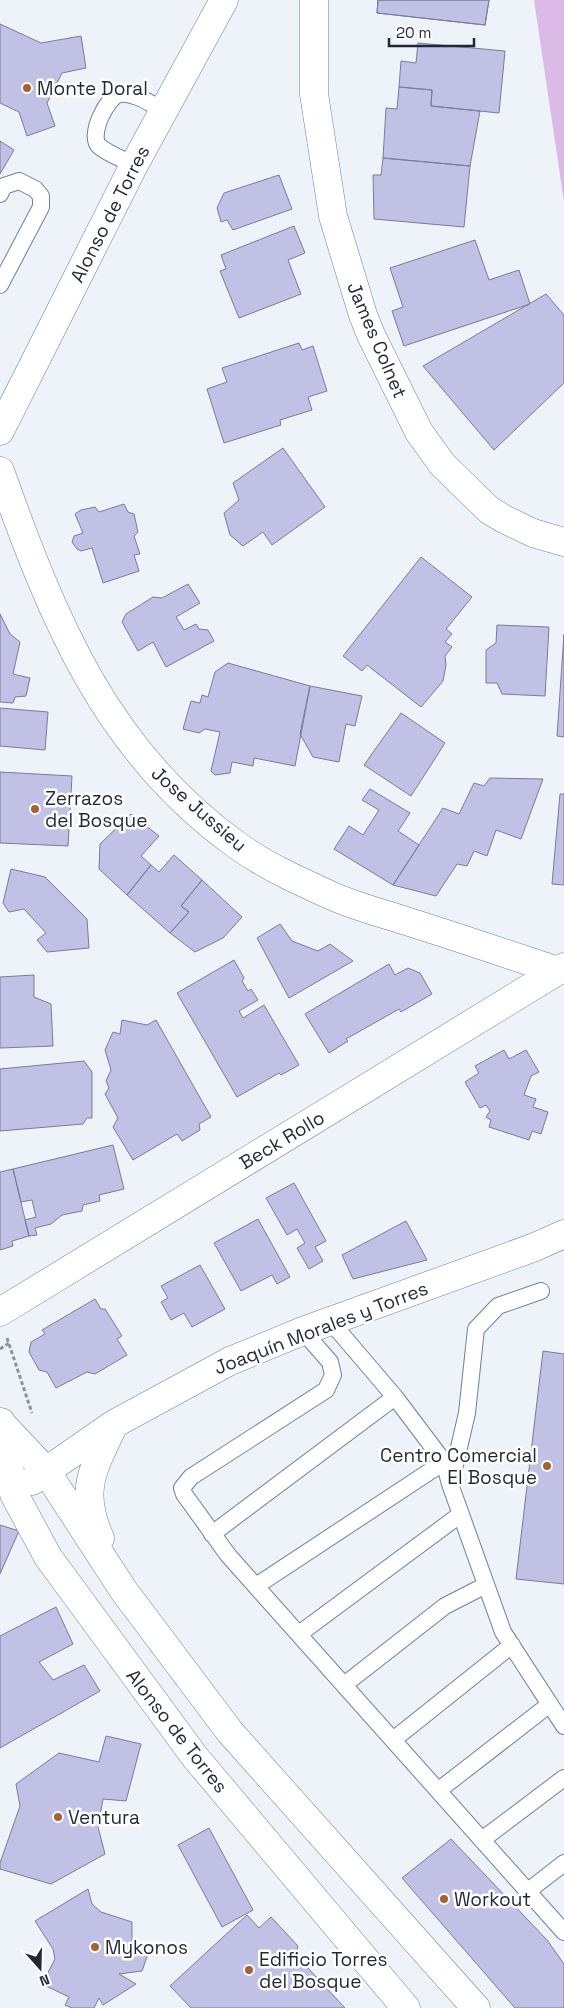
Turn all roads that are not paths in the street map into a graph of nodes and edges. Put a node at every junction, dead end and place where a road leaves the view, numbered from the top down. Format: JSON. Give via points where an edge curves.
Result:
{"nodes":[{"id":1,"x":224,"y":0,"type":"edge"},
{"id":2,"x":314,"y":0,"type":"edge"},
{"id":3,"x":163,"y":110,"type":"junction"},
{"id":4,"x":134,"y":165,"type":"junction"},
{"id":5,"x":0,"y":194,"type":"edge"},
{"id":6,"x":0,"y":285,"type":"edge"},
{"id":7,"x":2,"y":420,"type":"edge"},
{"id":8,"x":0,"y":471,"type":"edge"},
{"id":9,"x":564,"y":542,"type":"edge"},
{"id":10,"x":561,"y":969,"type":"edge"},
{"id":11,"x":564,"y":1234,"type":"edge"},
{"id":12,"x":541,"y":1291,"type":"dead end"},
{"id":13,"x":331,"y":1322,"type":"junction"},
{"id":14,"x":3,"y":1323,"type":"edge"},
{"id":15,"x":303,"y":1331,"type":"junction"},
{"id":16,"x":395,"y":1396,"type":"junction"},
{"id":17,"x":0,"y":1422,"type":"edge"},
{"id":18,"x":114,"y":1424,"type":"junction"},
{"id":19,"x":444,"y":1462,"type":"junction"},
{"id":20,"x":46,"y":1471,"type":"junction"},
{"id":21,"x":450,"y":1484,"type":"junction"},
{"id":22,"x":14,"y":1494,"type":"junction"},
{"id":23,"x":461,"y":1514,"type":"junction"},
{"id":24,"x":212,"y":1534,"type":"junction"},
{"id":25,"x":486,"y":1585,"type":"junction"},
{"id":26,"x":256,"y":1586,"type":"junction"},
{"id":27,"x":124,"y":1592,"type":"junction"},
{"id":28,"x":299,"y":1634,"type":"junction"},
{"id":29,"x":512,"y":1646,"type":"junction"},
{"id":30,"x":344,"y":1685,"type":"junction"},
{"id":31,"x":550,"y":1704,"type":"junction"},
{"id":32,"x":564,"y":1726,"type":"edge"},
{"id":33,"x":393,"y":1740,"type":"junction"},
{"id":34,"x":564,"y":1778,"type":"edge"},
{"id":35,"x":439,"y":1790,"type":"junction"},
{"id":36,"x":483,"y":1840,"type":"junction"},
{"id":37,"x":564,"y":1863,"type":"edge"},
{"id":38,"x":528,"y":1892,"type":"junction"},
{"id":39,"x":564,"y":1932,"type":"edge"},
{"id":40,"x":406,"y":2008,"type":"edge"},
{"id":41,"x":476,"y":2008,"type":"edge"}],
"edges":[{"from":1,"to":3,"type":"street","name":"Alonso de Torres"},
{"from":2,"to":9,"type":"street","name":"James Colnet","via":[[314,94],[333,216],[371,335],[418,432],[442,464],[489,510],[533,533]]},
{"from":3,"to":4,"type":"street","name":"Alonso de Torres"},
{"from":3,"to":4,"type":"lane","via":[[128,93],[109,99],[95,131],[98,146]]},
{"from":4,"to":7,"type":"street","name":"Alonso de Torres"},
{"from":5,"to":6,"type":"lane","via":[[4,186],[19,181],[41,196],[41,207]]},
{"from":8,"to":10,"type":"street","name":"Jose Jussieu","via":[[51,606],[105,706],[135,750],[216,829],[265,863],[332,896]]},
{"from":10,"to":14,"type":"street","name":"Beck Rollo"},
{"from":11,"to":13,"type":"street","name":"Joaquín Morales y Torres"},
{"from":12,"to":21,"type":"lane","via":[[498,1306],[476,1329],[467,1413]]},
{"from":13,"to":15,"type":"street","name":"Joaquín Morales y Torres"},
{"from":13,"to":16,"type":"lane"},
{"from":15,"to":18,"type":"street","name":"Joaquín Morales y Torres","via":[[201,1375]]},
{"from":15,"to":24,"type":"lane","via":[[330,1362],[333,1375],[326,1390],[191,1477],[182,1488]]},
{"from":16,"to":19,"type":"lane"},
{"from":16,"to":24,"type":"lane"},
{"from":17,"to":20,"type":"street","name":"Alonso de Torres"},
{"from":17,"to":22,"type":"street","name":"Alonso de Torres"},
{"from":18,"to":20,"type":"street","name":"Joaquín Morales y Torres"},
{"from":18,"to":27,"type":"street","name":"Alonso de Torres","via":[[90,1480],[88,1500],[93,1522]]},
{"from":19,"to":21,"type":"lane"},
{"from":19,"to":26,"type":"lane"},
{"from":20,"to":22,"type":"street","name":"Joaquín Morales y Torres"},
{"from":20,"to":27,"type":"street","name":"Alonso de Torres"},
{"from":21,"to":23,"type":"lane"},
{"from":22,"to":40,"type":"street","name":"Alonso de Torres","via":[[48,1557],[195,1758]]},
{"from":23,"to":25,"type":"lane"},
{"from":23,"to":28,"type":"lane"},
{"from":24,"to":26,"type":"lane"},
{"from":25,"to":29,"type":"lane","via":[[503,1632]]},
{"from":25,"to":30,"type":"lane","via":[[445,1606]]},
{"from":26,"to":28,"type":"lane"},
{"from":27,"to":41,"type":"street","name":"Alonso de Torres","via":[[230,1732]]},
{"from":28,"to":30,"type":"lane"},
{"from":29,"to":31,"type":"lane"},
{"from":29,"to":33,"type":"lane"},
{"from":30,"to":33,"type":"lane"},
{"from":31,"to":32,"type":"lane"},
{"from":31,"to":35,"type":"lane"},
{"from":33,"to":35,"type":"lane"},
{"from":34,"to":36,"type":"lane"},
{"from":35,"to":36,"type":"lane"},
{"from":36,"to":38,"type":"lane"},
{"from":37,"to":38,"type":"lane"},
{"from":38,"to":39,"type":"lane"}]}
